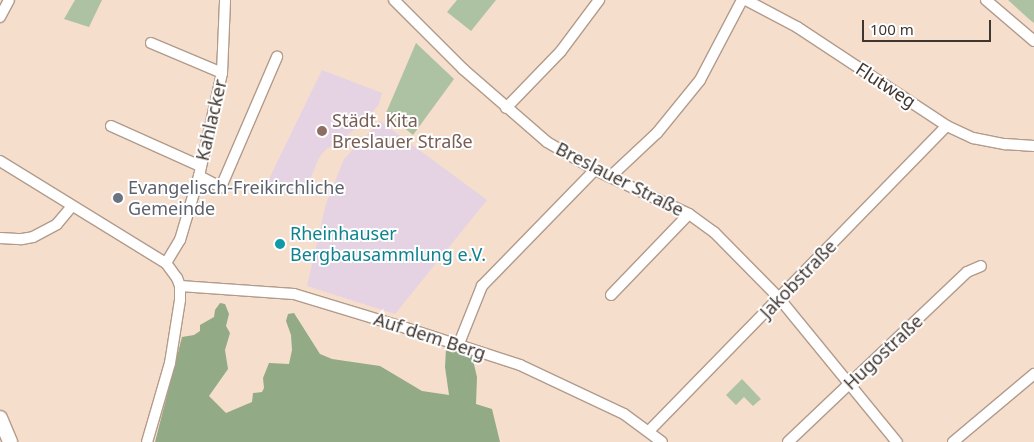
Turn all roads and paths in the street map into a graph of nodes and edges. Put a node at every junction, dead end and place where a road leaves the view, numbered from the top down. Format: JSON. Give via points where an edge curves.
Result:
{"nodes":[{"id":1,"x":10,"y":0,"type":"edge"},
{"id":2,"x":224,"y":0,"type":"edge"},
{"id":3,"x":394,"y":0,"type":"edge"},
{"id":4,"x":599,"y":0,"type":"edge"},
{"id":5,"x":742,"y":0,"type":"edge"},
{"id":6,"x":746,"y":0,"type":"edge"},
{"id":7,"x":986,"y":0,"type":"edge"},
{"id":8,"x":0,"y":17,"type":"edge"},
{"id":9,"x":1034,"y":41,"type":"edge"},
{"id":10,"x":151,"y":43,"type":"dead end"},
{"id":11,"x":277,"y":57,"type":"dead end"},
{"id":12,"x":222,"y":73,"type":"junction"},
{"id":13,"x":506,"y":108,"type":"junction"},
{"id":14,"x":111,"y":126,"type":"dead end"},
{"id":15,"x":946,"y":126,"type":"junction"},
{"id":16,"x":1034,"y":146,"type":"edge"},
{"id":17,"x":0,"y":161,"type":"edge"},
{"id":18,"x":595,"y":170,"type":"junction"},
{"id":19,"x":200,"y":171,"type":"junction"},
{"id":20,"x":611,"y":176,"type":"junction"},
{"id":21,"x":72,"y":206,"type":"junction"},
{"id":22,"x":689,"y":214,"type":"junction"},
{"id":23,"x":0,"y":238,"type":"edge"},
{"id":24,"x":166,"y":264,"type":"junction"},
{"id":25,"x":981,"y":266,"type":"dead end"},
{"id":26,"x":180,"y":286,"type":"junction"},
{"id":27,"x":611,"y":295,"type":"dead end"},
{"id":28,"x":780,"y":298,"type":"junction"},
{"id":29,"x":458,"y":346,"type":"junction"},
{"id":30,"x":1034,"y":374,"type":"edge"},
{"id":31,"x":850,"y":384,"type":"junction"},
{"id":32,"x":0,"y":418,"type":"edge"},
{"id":33,"x":649,"y":431,"type":"junction"},
{"id":34,"x":10,"y":442,"type":"edge"},
{"id":35,"x":147,"y":442,"type":"edge"},
{"id":36,"x":662,"y":442,"type":"edge"},
{"id":37,"x":788,"y":442,"type":"edge"},
{"id":38,"x":897,"y":442,"type":"edge"},
{"id":39,"x":953,"y":442,"type":"edge"}],
"edges":[{"from":1,"to":8,"type":"street"},
{"from":2,"to":12,"type":"street","name":"Kahlacker"},
{"from":3,"to":13,"type":"street","name":"Breslauer Straße"},
{"from":4,"to":13,"type":"street","via":[[561,51]]},
{"from":5,"to":20,"type":"street","via":[[700,80],[656,132]]},
{"from":6,"to":15,"type":"street","name":"Flutweg","via":[[797,27]]},
{"from":7,"to":9,"type":"street"},
{"from":10,"to":12,"type":"street"},
{"from":11,"to":19,"type":"street","via":[[221,186]]},
{"from":12,"to":19,"type":"street","name":"Kahlacker"},
{"from":13,"to":18,"type":"street","name":"Breslauer Straße","via":[[547,142]]},
{"from":14,"to":19,"type":"street"},
{"from":15,"to":16,"type":"street","name":"Flutweg","via":[[973,138]]},
{"from":15,"to":28,"type":"street","name":"Jakobstraße"},
{"from":17,"to":21,"type":"street"},
{"from":18,"to":20,"type":"street","name":"Breslauer Straße"},
{"from":18,"to":29,"type":"street","via":[[482,286]]},
{"from":19,"to":24,"type":"street","name":"Kahlacker","via":[[180,240]]},
{"from":20,"to":22,"type":"street","name":"Breslauer Straße"},
{"from":21,"to":23,"type":"street","via":[[57,224],[33,237]]},
{"from":21,"to":24,"type":"street"},
{"from":22,"to":27,"type":"street"},
{"from":22,"to":28,"type":"street","name":"Breslauer Straße","via":[[714,232]]},
{"from":24,"to":26,"type":"street"},
{"from":25,"to":31,"type":"street","name":"Hugostraße","via":[[967,272]]},
{"from":26,"to":29,"type":"street","name":"Auf dem Berg","via":[[294,294]]},
{"from":26,"to":35,"type":"street","via":[[170,363]]},
{"from":28,"to":31,"type":"street","name":"Breslauer Straße"},
{"from":28,"to":33,"type":"street","name":"Jakobstraße"},
{"from":29,"to":33,"type":"street","name":"Auf dem Berg","via":[[520,365],[624,414]]},
{"from":30,"to":39,"type":"street"},
{"from":31,"to":37,"type":"street","name":"Hugostraße"},
{"from":31,"to":38,"type":"street","name":"Breslauer Straße"},
{"from":32,"to":34,"type":"street"},
{"from":33,"to":36,"type":"street","name":"Auf dem Berg"}]}
